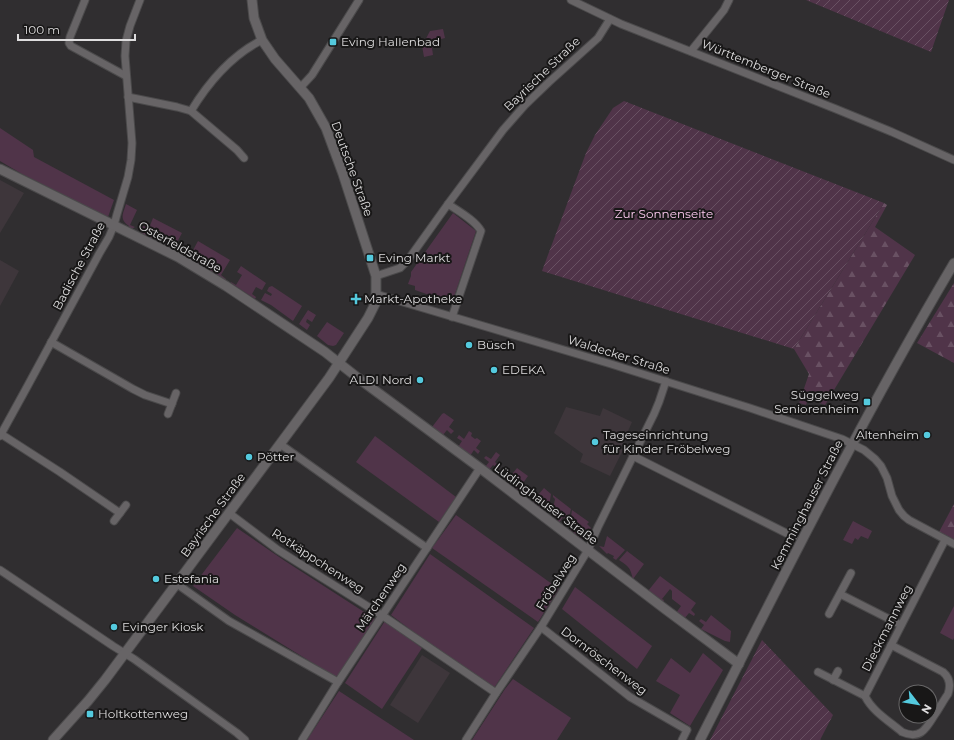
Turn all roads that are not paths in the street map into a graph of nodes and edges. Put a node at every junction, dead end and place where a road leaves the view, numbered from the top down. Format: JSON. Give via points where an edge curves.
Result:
{"nodes":[{"id":1,"x":85,"y":0,"type":"edge"},
{"id":2,"x":140,"y":0,"type":"edge"},
{"id":3,"x":252,"y":0,"type":"edge"},
{"id":4,"x":359,"y":0,"type":"edge"},
{"id":5,"x":571,"y":0,"type":"edge"},
{"id":6,"x":729,"y":0,"type":"edge"},
{"id":7,"x":610,"y":19,"type":"junction"},
{"id":8,"x":262,"y":40,"type":"junction"},
{"id":9,"x":691,"y":51,"type":"junction"},
{"id":10,"x":126,"y":76,"type":"junction"},
{"id":11,"x":300,"y":88,"type":"junction"},
{"id":12,"x":128,"y":97,"type":"junction"},
{"id":13,"x":191,"y":111,"type":"junction"},
{"id":14,"x":244,"y":158,"type":"dead end"},
{"id":15,"x":954,"y":160,"type":"edge"},
{"id":16,"x":0,"y":169,"type":"edge"},
{"id":17,"x":448,"y":204,"type":"junction"},
{"id":18,"x":114,"y":225,"type":"junction"},
{"id":19,"x":954,"y":263,"type":"edge"},
{"id":20,"x":376,"y":276,"type":"junction"},
{"id":21,"x":376,"y":294,"type":"junction"},
{"id":22,"x":452,"y":316,"type":"junction"},
{"id":23,"x":51,"y":342,"type":"junction"},
{"id":24,"x":338,"y":363,"type":"junction"},
{"id":25,"x":666,"y":381,"type":"junction"},
{"id":26,"x":176,"y":393,"type":"dead end"},
{"id":27,"x":172,"y":404,"type":"junction"},
{"id":28,"x":168,"y":414,"type":"dead end"},
{"id":29,"x":0,"y":435,"type":"edge"},
{"id":30,"x":280,"y":444,"type":"junction"},
{"id":31,"x":852,"y":444,"type":"junction"},
{"id":32,"x":633,"y":456,"type":"junction"},
{"id":33,"x":480,"y":468,"type":"junction"},
{"id":34,"x":126,"y":505,"type":"dead end"},
{"id":35,"x":120,"y":513,"type":"junction"},
{"id":36,"x":229,"y":514,"type":"junction"},
{"id":37,"x":114,"y":521,"type":"dead end"},
{"id":38,"x":794,"y":537,"type":"dead end"},
{"id":39,"x":945,"y":540,"type":"junction"},
{"id":40,"x":954,"y":544,"type":"edge"},
{"id":41,"x":427,"y":548,"type":"junction"},
{"id":42,"x":588,"y":550,"type":"junction"},
{"id":43,"x":0,"y":570,"type":"edge"},
{"id":44,"x":851,"y":573,"type":"dead end"},
{"id":45,"x":176,"y":584,"type":"junction"},
{"id":46,"x":840,"y":594,"type":"junction"},
{"id":47,"x":829,"y":614,"type":"dead end"},
{"id":48,"x":383,"y":616,"type":"junction"},
{"id":49,"x":901,"y":625,"type":"junction"},
{"id":50,"x":541,"y":627,"type":"junction"},
{"id":51,"x":891,"y":645,"type":"junction"},
{"id":52,"x":125,"y":654,"type":"junction"},
{"id":53,"x":739,"y":664,"type":"junction"},
{"id":54,"x":838,"y":671,"type":"dead end"},
{"id":55,"x":818,"y":672,"type":"dead end"},
{"id":56,"x":833,"y":680,"type":"junction"},
{"id":57,"x":338,"y":682,"type":"junction"},
{"id":58,"x":496,"y":693,"type":"junction"},
{"id":59,"x":865,"y":696,"type":"junction"},
{"id":60,"x":53,"y":740,"type":"edge"},
{"id":61,"x":245,"y":740,"type":"edge"},
{"id":62,"x":302,"y":740,"type":"edge"},
{"id":63,"x":466,"y":740,"type":"edge"},
{"id":64,"x":682,"y":740,"type":"edge"},
{"id":65,"x":700,"y":740,"type":"edge"}],
"edges":[{"from":1,"to":10,"type":"street","via":[[69,43]]},
{"from":2,"to":10,"type":"street","name":"Badische Straße","via":[[126,41]]},
{"from":3,"to":8,"type":"street","name":"Deutsche Straße","via":[[254,18]]},
{"from":4,"to":11,"type":"street","via":[[312,75]]},
{"from":5,"to":7,"type":"street","name":"Württemberger Straße"},
{"from":6,"to":9,"type":"street"},
{"from":7,"to":9,"type":"street","name":"Württemberger Straße"},
{"from":7,"to":17,"type":"street","name":"Bayrische Straße","via":[[598,38],[525,105],[503,130]]},
{"from":8,"to":11,"type":"street","name":"Deutsche Straße"},
{"from":8,"to":13,"type":"street","via":[[222,70],[198,98]]},
{"from":9,"to":15,"type":"street","name":"Württemberger Straße","via":[[880,127]]},
{"from":10,"to":12,"type":"street","name":"Badische Straße"},
{"from":11,"to":20,"type":"street","name":"Deutsche Straße","via":[[309,98],[326,128]]},
{"from":12,"to":13,"type":"street"},
{"from":12,"to":18,"type":"street","name":"Badische Straße","via":[[131,160]]},
{"from":13,"to":14,"type":"street"},
{"from":16,"to":18,"type":"street","name":"Osterfeldstraße"},
{"from":17,"to":20,"type":"street","name":"Bayrische Straße","via":[[400,268]]},
{"from":17,"to":22,"type":"street","via":[[474,222],[481,231]]},
{"from":18,"to":23,"type":"street","name":"Badische Straße"},
{"from":18,"to":24,"type":"street","name":"Osterfeldstraße","via":[[206,274]]},
{"from":19,"to":31,"type":"street","name":"Kemminghauser Straße"},
{"from":20,"to":21,"type":"street","name":"Deutsche Straße"},
{"from":21,"to":22,"type":"street","name":"Waldecker Straße"},
{"from":21,"to":24,"type":"street","name":"Bayrische Straße","via":[[375,304],[368,318]]},
{"from":22,"to":25,"type":"street","name":"Waldecker Straße"},
{"from":23,"to":27,"type":"street","via":[[133,389]]},
{"from":23,"to":29,"type":"street","name":"Badische Straße"},
{"from":24,"to":30,"type":"street","name":"Bayrische Straße"},
{"from":24,"to":33,"type":"street","name":"Lüdinghauser Straße"},
{"from":25,"to":31,"type":"street","name":"Waldecker Straße"},
{"from":25,"to":32,"type":"street","name":"Fröbelweg","via":[[659,402]]},
{"from":26,"to":27,"type":"street"},
{"from":27,"to":28,"type":"street"},
{"from":29,"to":35,"type":"street"},
{"from":30,"to":36,"type":"street","name":"Bayrische Straße"},
{"from":30,"to":41,"type":"street"},
{"from":31,"to":39,"type":"street","name":"Waldecker Straße","via":[[864,450],[881,466],[892,496],[904,516]]},
{"from":31,"to":53,"type":"street","name":"Kemminghauser Straße"},
{"from":32,"to":38,"type":"street"},
{"from":32,"to":42,"type":"street","name":"Fröbelweg"},
{"from":33,"to":41,"type":"street","name":"Märchenweg"},
{"from":33,"to":42,"type":"street","name":"Lüdinghauser Straße"},
{"from":34,"to":35,"type":"street"},
{"from":35,"to":37,"type":"street"},
{"from":36,"to":45,"type":"street","name":"Bayrische Straße"},
{"from":36,"to":48,"type":"street","name":"Rotkäppchenweg","via":[[278,550]]},
{"from":39,"to":40,"type":"street","name":"Waldecker Straße"},
{"from":39,"to":49,"type":"street","name":"Dieckmannweg"},
{"from":41,"to":48,"type":"street","name":"Märchenweg"},
{"from":42,"to":50,"type":"street","name":"Fröbelweg"},
{"from":42,"to":53,"type":"street","name":"Lüdinghauser Straße"},
{"from":43,"to":52,"type":"street"},
{"from":44,"to":46,"type":"street"},
{"from":45,"to":52,"type":"street","name":"Bayrische Straße"},
{"from":45,"to":57,"type":"street","via":[[229,622]]},
{"from":46,"to":47,"type":"street"},
{"from":46,"to":49,"type":"street"},
{"from":48,"to":57,"type":"street","name":"Märchenweg"},
{"from":48,"to":58,"type":"street","name":"Rotkäppchenweg"},
{"from":49,"to":51,"type":"street","name":"Dieckmannweg"},
{"from":50,"to":58,"type":"street","name":"Fröbelweg"},
{"from":50,"to":64,"type":"street","name":"Dornröschenweg","via":[[630,697],[687,730]]},
{"from":51,"to":59,"type":"street","name":"Dieckmannweg"},
{"from":51,"to":59,"type":"street","via":[[947,675],[950,684],[948,694],[927,728],[918,735],[902,732],[876,710]]},
{"from":52,"to":60,"type":"street","name":"Bayrische Straße"},
{"from":52,"to":61,"type":"street"},
{"from":53,"to":65,"type":"street","name":"Kemminghauser Straße"},
{"from":54,"to":56,"type":"street"},
{"from":55,"to":56,"type":"street"},
{"from":56,"to":59,"type":"street"},
{"from":57,"to":62,"type":"street","name":"Märchenweg"},
{"from":58,"to":63,"type":"street","name":"Fröbelweg"}]}
